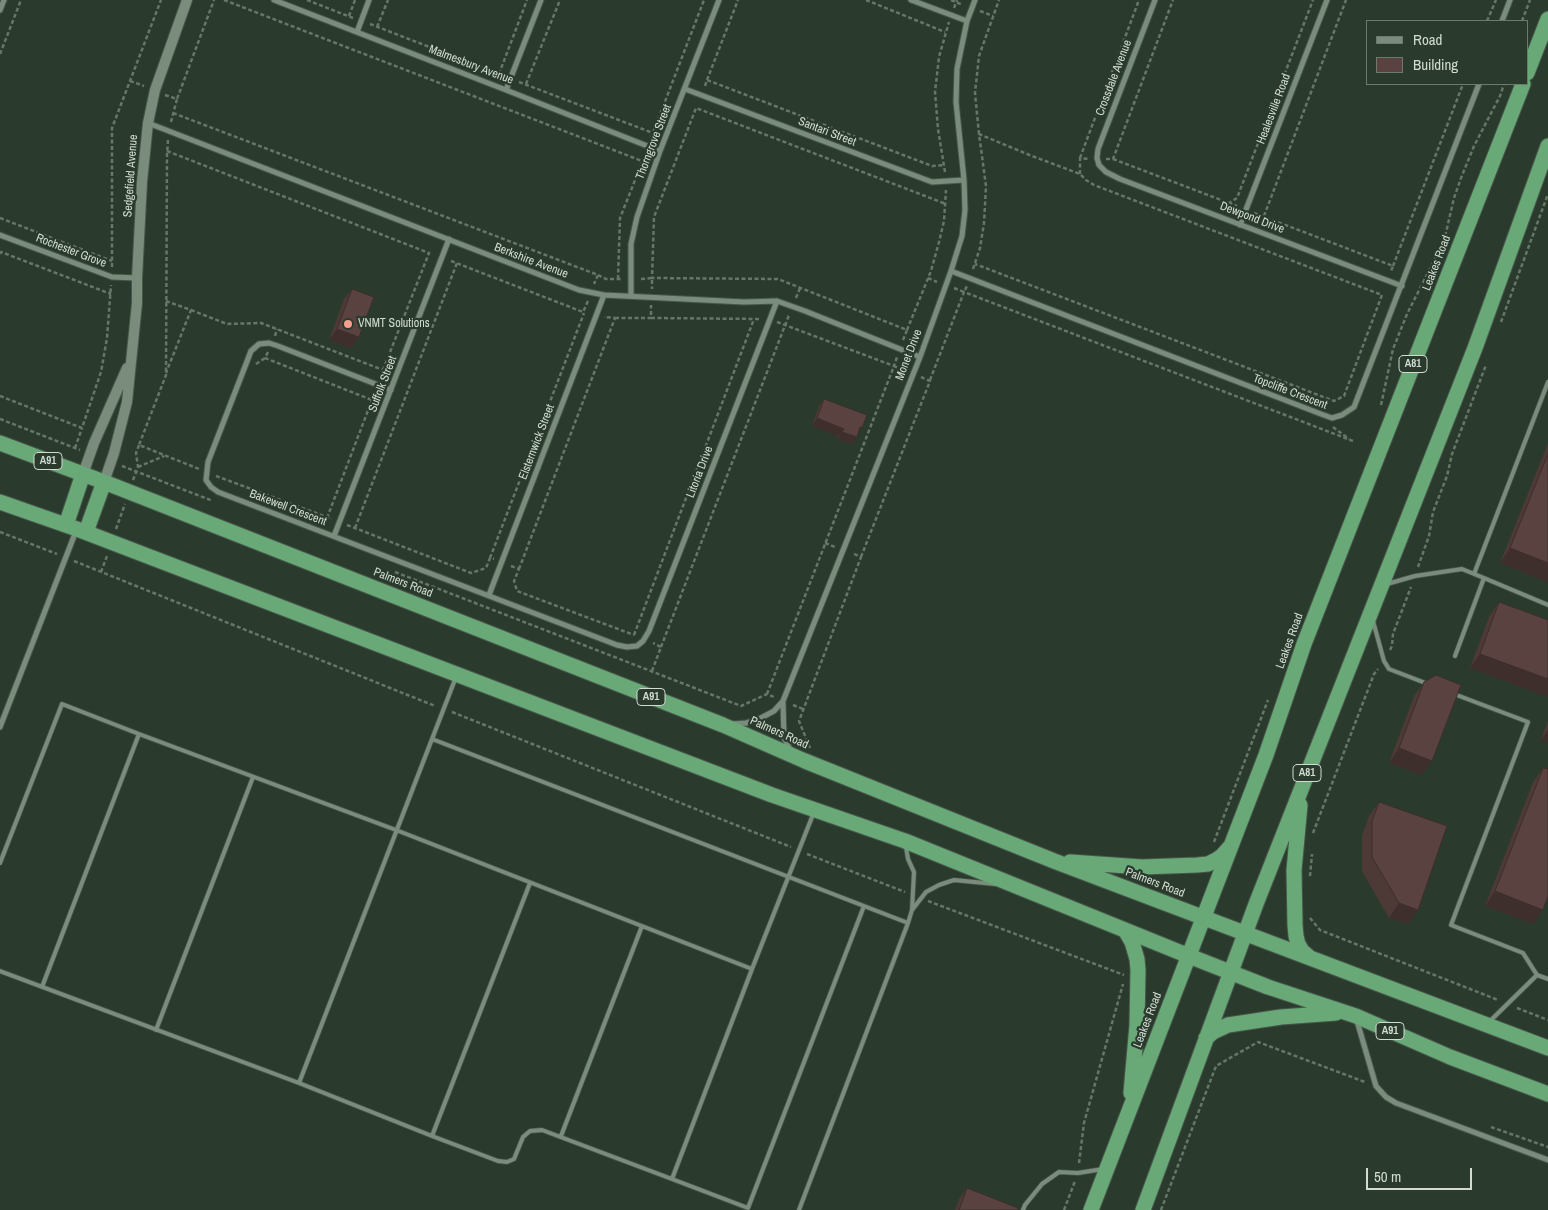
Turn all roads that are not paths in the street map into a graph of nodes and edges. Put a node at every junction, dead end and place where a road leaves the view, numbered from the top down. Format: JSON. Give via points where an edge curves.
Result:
{"nodes":[{"id":1,"x":4,"y":0,"type":"edge"},
{"id":2,"x":187,"y":0,"type":"edge"},
{"id":3,"x":274,"y":0,"type":"edge"},
{"id":4,"x":369,"y":0,"type":"edge"},
{"id":5,"x":541,"y":0,"type":"edge"},
{"id":6,"x":718,"y":0,"type":"edge"},
{"id":7,"x":911,"y":0,"type":"edge"},
{"id":8,"x":975,"y":0,"type":"edge"},
{"id":9,"x":1155,"y":0,"type":"edge"},
{"id":10,"x":1327,"y":0,"type":"edge"},
{"id":11,"x":1510,"y":0,"type":"edge"},
{"id":12,"x":0,"y":10,"type":"edge"},
{"id":13,"x":1548,"y":18,"type":"edge"},
{"id":14,"x":1502,"y":20,"type":"edge"},
{"id":15,"x":966,"y":21,"type":"junction"},
{"id":16,"x":357,"y":32,"type":"junction"},
{"id":17,"x":1528,"y":70,"type":"edge"},
{"id":18,"x":1479,"y":85,"type":"edge"},
{"id":19,"x":1523,"y":85,"type":"edge"},
{"id":20,"x":685,"y":89,"type":"junction"},
{"id":21,"x":506,"y":90,"type":"junction"},
{"id":22,"x":148,"y":123,"type":"junction"},
{"id":23,"x":1548,"y":146,"type":"edge"},
{"id":24,"x":660,"y":151,"type":"junction"},
{"id":25,"x":1098,"y":162,"type":"joint"},
{"id":26,"x":964,"y":180,"type":"junction"},
{"id":27,"x":1240,"y":224,"type":"junction"},
{"id":28,"x":0,"y":234,"type":"edge"},
{"id":29,"x":449,"y":239,"type":"junction"},
{"id":30,"x":951,"y":271,"type":"junction"},
{"id":31,"x":137,"y":278,"type":"junction"},
{"id":32,"x":1402,"y":286,"type":"junction"},
{"id":33,"x":604,"y":296,"type":"junction"},
{"id":34,"x":631,"y":296,"type":"junction"},
{"id":35,"x":777,"y":302,"type":"junction"},
{"id":36,"x":920,"y":357,"type":"junction"},
{"id":37,"x":130,"y":361,"type":"junction"},
{"id":38,"x":1548,"y":382,"type":"edge"},
{"id":39,"x":391,"y":390,"type":"junction"},
{"id":40,"x":0,"y":443,"type":"edge"},
{"id":41,"x":83,"y":474,"type":"junction"},
{"id":42,"x":104,"y":482,"type":"junction"},
{"id":43,"x":0,"y":502,"type":"edge"},
{"id":44,"x":76,"y":529,"type":"junction"},
{"id":45,"x":334,"y":536,"type":"junction"},
{"id":46,"x":1474,"y":574,"type":"junction"},
{"id":47,"x":1484,"y":578,"type":"junction"},
{"id":48,"x":1380,"y":586,"type":"junction"},
{"id":49,"x":490,"y":595,"type":"junction"},
{"id":50,"x":1548,"y":605,"type":"edge"},
{"id":51,"x":1370,"y":612,"type":"junction"},
{"id":52,"x":637,"y":646,"type":"joint"},
{"id":53,"x":1456,"y":656,"type":"dead end"},
{"id":54,"x":456,"y":675,"type":"junction"},
{"id":55,"x":1434,"y":686,"type":"edge"},
{"id":56,"x":1452,"y":693,"type":"edge"},
{"id":57,"x":782,"y":701,"type":"junction"},
{"id":58,"x":723,"y":725,"type":"junction"},
{"id":59,"x":0,"y":727,"type":"edge"},
{"id":60,"x":140,"y":734,"type":"junction"},
{"id":61,"x":432,"y":739,"type":"junction"},
{"id":62,"x":805,"y":761,"type":"junction"},
{"id":63,"x":253,"y":777,"type":"junction"},
{"id":64,"x":1301,"y":789,"type":"junction"},
{"id":65,"x":815,"y":810,"type":"junction"},
{"id":66,"x":396,"y":830,"type":"junction"},
{"id":67,"x":905,"y":841,"type":"junction"},
{"id":68,"x":1230,"y":848,"type":"junction"},
{"id":69,"x":1054,"y":861,"type":"junction"},
{"id":70,"x":0,"y":863,"type":"edge"},
{"id":71,"x":788,"y":877,"type":"junction"},
{"id":72,"x":530,"y":883,"type":"junction"},
{"id":73,"x":1017,"y":887,"type":"junction"},
{"id":74,"x":864,"y":906,"type":"junction"},
{"id":75,"x":912,"y":910,"type":"junction"},
{"id":76,"x":1203,"y":918,"type":"junction"},
{"id":77,"x":908,"y":923,"type":"junction"},
{"id":78,"x":642,"y":926,"type":"junction"},
{"id":79,"x":1125,"y":930,"type":"junction"},
{"id":80,"x":1244,"y":934,"type":"junction"},
{"id":81,"x":1189,"y":956,"type":"junction"},
{"id":82,"x":1310,"y":958,"type":"junction"},
{"id":83,"x":752,"y":969,"type":"junction"},
{"id":84,"x":0,"y":971,"type":"edge"},
{"id":85,"x":1230,"y":972,"type":"junction"},
{"id":86,"x":1537,"y":974,"type":"junction"},
{"id":87,"x":1548,"y":978,"type":"edge"},
{"id":88,"x":42,"y":987,"type":"junction"},
{"id":89,"x":1350,"y":1014,"type":"junction"},
{"id":90,"x":1486,"y":1025,"type":"junction"},
{"id":91,"x":156,"y":1030,"type":"junction"},
{"id":92,"x":1206,"y":1039,"type":"junction"},
{"id":93,"x":1548,"y":1048,"type":"edge"},
{"id":94,"x":299,"y":1083,"type":"junction"},
{"id":95,"x":1548,"y":1094,"type":"edge"},
{"id":96,"x":1129,"y":1112,"type":"junction"},
{"id":97,"x":432,"y":1136,"type":"junction"},
{"id":98,"x":561,"y":1136,"type":"junction"},
{"id":99,"x":1548,"y":1160,"type":"edge"},
{"id":100,"x":1108,"y":1169,"type":"junction"},
{"id":101,"x":672,"y":1179,"type":"junction"},
{"id":102,"x":799,"y":1210,"type":"edge"},
{"id":103,"x":1023,"y":1210,"type":"edge"},
{"id":104,"x":1090,"y":1210,"type":"edge"},
{"id":105,"x":1143,"y":1210,"type":"edge"}],
"edges":[{"from":1,"to":12,"type":"street"},
{"from":2,"to":22,"type":"street","name":"Sedgefield Avenue","via":[[155,90]]},
{"from":3,"to":16,"type":"street","name":"Malmesbury Avenue"},
{"from":4,"to":16,"type":"street"},
{"from":5,"to":21,"type":"street"},
{"from":6,"to":20,"type":"street","name":"Thorngrove Street"},
{"from":7,"to":15,"type":"street"},
{"from":8,"to":15,"type":"street","name":"Monet Drive"},
{"from":9,"to":25,"type":"street","name":"Crossdale Avenue","via":[[1098,149]]},
{"from":10,"to":27,"type":"street","name":"Healesville Road"},
{"from":11,"to":14,"type":"street"},
{"from":13,"to":17,"type":"highway"},
{"from":15,"to":26,"type":"street","name":"Monet Drive","via":[[956,69]]},
{"from":16,"to":21,"type":"street","name":"Malmesbury Avenue"},
{"from":18,"to":32,"type":"street","name":"Topcliffe Crescent"},
{"from":19,"to":68,"type":"highway","name":"Leakes Road","number":"A81","via":[[1304,644]]},
{"from":20,"to":24,"type":"street","name":"Thorngrove Street"},
{"from":20,"to":26,"type":"street","name":"Santari Street","via":[[932,182]]},
{"from":21,"to":24,"type":"street","name":"Malmesbury Avenue"},
{"from":22,"to":29,"type":"street","name":"Berkshire Avenue"},
{"from":22,"to":31,"type":"street","name":"Sedgefield Avenue"},
{"from":23,"to":48,"type":"highway","number":"A81","via":[[1475,348]]},
{"from":24,"to":34,"type":"street","name":"Thorngrove Street","via":[[636,217],[631,244]]},
{"from":25,"to":27,"type":"street","name":"Dewpond Drive","via":[[1106,172],[1120,179]]},
{"from":26,"to":30,"type":"street","name":"Monet Drive","via":[[962,236]]},
{"from":27,"to":32,"type":"street","name":"Dewpond Drive"},
{"from":28,"to":31,"type":"street","name":"Rochester Grove","via":[[112,277]]},
{"from":29,"to":33,"type":"street","name":"Berkshire Avenue","via":[[579,290]]},
{"from":29,"to":39,"type":"street","name":"Suffolk Street"},
{"from":30,"to":32,"type":"street","name":"Topcliffe Crescent","via":[[1332,418],[1354,407]]},
{"from":30,"to":36,"type":"street","name":"Monet Drive"},
{"from":31,"to":37,"type":"street","name":"Sedgefield Avenue"},
{"from":33,"to":34,"type":"street","name":"Berkshire Avenue"},
{"from":33,"to":49,"type":"street","name":"Elsternwick Street"},
{"from":34,"to":35,"type":"street","name":"Berkshire Avenue"},
{"from":35,"to":36,"type":"street","name":"Berkshire Avenue"},
{"from":35,"to":52,"type":"street","name":"Litoria Drive","via":[[649,632]]},
{"from":36,"to":57,"type":"street","name":"Monet Drive"},
{"from":37,"to":41,"type":"street","name":"Sedgefield Avenue"},
{"from":37,"to":42,"type":"street","name":"Sedgefield Avenue","via":[[127,402]]},
{"from":38,"to":46,"type":"lane"},
{"from":39,"to":45,"type":"street","name":"Suffolk Street"},
{"from":39,"to":45,"type":"street","name":"Bakewell Crescent","via":[[269,343],[259,344],[251,351],[208,462],[206,480],[218,492]]},
{"from":40,"to":41,"type":"highway","name":"Palmers Road","number":"A91"},
{"from":41,"to":42,"type":"highway","name":"Palmers Road","number":"A91"},
{"from":41,"to":44,"type":"highway"},
{"from":42,"to":44,"type":"highway"},
{"from":42,"to":58,"type":"highway","name":"Palmers Road","number":"A91"},
{"from":43,"to":44,"type":"highway","number":"A91"},
{"from":44,"to":54,"type":"highway","number":"A91"},
{"from":44,"to":59,"type":"street"},
{"from":45,"to":49,"type":"street","name":"Bakewell Crescent"},
{"from":46,"to":47,"type":"lane"},
{"from":46,"to":48,"type":"lane","via":[[1462,569],[1415,576]]},
{"from":47,"to":50,"type":"lane"},
{"from":47,"to":53,"type":"lane"},
{"from":48,"to":51,"type":"highway","number":"A81"},
{"from":49,"to":52,"type":"street","name":"Bakewell Crescent","via":[[617,646]]},
{"from":51,"to":55,"type":"lane","via":[[1389,669]]},
{"from":51,"to":64,"type":"highway","number":"A81"},
{"from":54,"to":61,"type":"lane"},
{"from":54,"to":65,"type":"highway","number":"A91"},
{"from":56,"to":86,"type":"lane","via":[[1528,722],[1450,925],[1523,953]]},
{"from":57,"to":58,"type":"street","name":"Monet Drive","via":[[774,711],[757,720]]},
{"from":57,"to":62,"type":"street","name":"Monet Drive","via":[[784,738],[792,752]]},
{"from":58,"to":62,"type":"highway","name":"Palmers Road","number":"A91"},
{"from":60,"to":63,"type":"lane"},
{"from":60,"to":70,"type":"lane","via":[[62,704]]},
{"from":60,"to":88,"type":"lane"},
{"from":61,"to":66,"type":"lane"},
{"from":61,"to":71,"type":"lane"},
{"from":62,"to":69,"type":"highway","name":"Palmers Road","number":"A91"},
{"from":63,"to":66,"type":"lane"},
{"from":63,"to":91,"type":"lane"},
{"from":64,"to":80,"type":"highway","number":"A81"},
{"from":64,"to":82,"type":"highway","via":[[1294,870],[1294,925],[1298,944]]},
{"from":65,"to":67,"type":"highway","number":"A91"},
{"from":65,"to":71,"type":"lane"},
{"from":66,"to":72,"type":"lane"},
{"from":66,"to":94,"type":"lane"},
{"from":67,"to":73,"type":"highway","number":"A91"},
{"from":67,"to":75,"type":"lane","via":[[914,872]]},
{"from":68,"to":69,"type":"highway","via":[[1216,860],[1197,865],[1142,867]]},
{"from":68,"to":76,"type":"highway","name":"Leakes Road","number":"A81"},
{"from":69,"to":76,"type":"highway","name":"Palmers Road","number":"A91"},
{"from":71,"to":74,"type":"lane"},
{"from":71,"to":83,"type":"lane"},
{"from":72,"to":78,"type":"lane"},
{"from":72,"to":97,"type":"lane"},
{"from":73,"to":75,"type":"lane","via":[[954,880],[926,892]]},
{"from":73,"to":79,"type":"highway","number":"A91"},
{"from":74,"to":77,"type":"lane"},
{"from":74,"to":101,"type":"lane","via":[[748,1208]]},
{"from":75,"to":77,"type":"lane"},
{"from":76,"to":80,"type":"highway","name":"Palmers Road","number":"A91"},
{"from":76,"to":81,"type":"highway","name":"Leakes Road","number":"A81"},
{"from":77,"to":102,"type":"lane"},
{"from":78,"to":83,"type":"lane"},
{"from":78,"to":98,"type":"lane"},
{"from":79,"to":81,"type":"highway","number":"A91"},
{"from":79,"to":96,"type":"highway","via":[[1132,942],[1138,970]]},
{"from":80,"to":82,"type":"highway","name":"Palmers Road","number":"A91"},
{"from":80,"to":85,"type":"highway","number":"A81"},
{"from":81,"to":85,"type":"highway","number":"A91"},
{"from":81,"to":96,"type":"highway","name":"Leakes Road","number":"A81"},
{"from":82,"to":90,"type":"highway","name":"Palmers Road","number":"A91"},
{"from":83,"to":101,"type":"lane"},
{"from":84,"to":88,"type":"lane"},
{"from":85,"to":89,"type":"highway","number":"A91"},
{"from":85,"to":92,"type":"highway","number":"A81"},
{"from":86,"to":87,"type":"lane"},
{"from":86,"to":90,"type":"lane"},
{"from":88,"to":91,"type":"lane"},
{"from":89,"to":92,"type":"highway","via":[[1281,1017],[1228,1025]]},
{"from":89,"to":95,"type":"highway","number":"A91"},
{"from":89,"to":99,"type":"street","via":[[1376,1086],[1386,1097]]},
{"from":90,"to":93,"type":"highway","name":"Palmers Road","number":"A91"},
{"from":91,"to":94,"type":"lane"},
{"from":92,"to":105,"type":"highway","number":"A81"},
{"from":94,"to":97,"type":"lane"},
{"from":96,"to":100,"type":"highway","name":"Leakes Road","number":"A81"},
{"from":97,"to":98,"type":"lane","via":[[507,1162],[514,1159],[523,1138],[530,1131],[542,1130]]},
{"from":98,"to":101,"type":"lane"},
{"from":100,"to":103,"type":"lane","via":[[1059,1172],[1042,1184]]},
{"from":100,"to":104,"type":"highway","name":"Leakes Road","number":"A81"}]}
